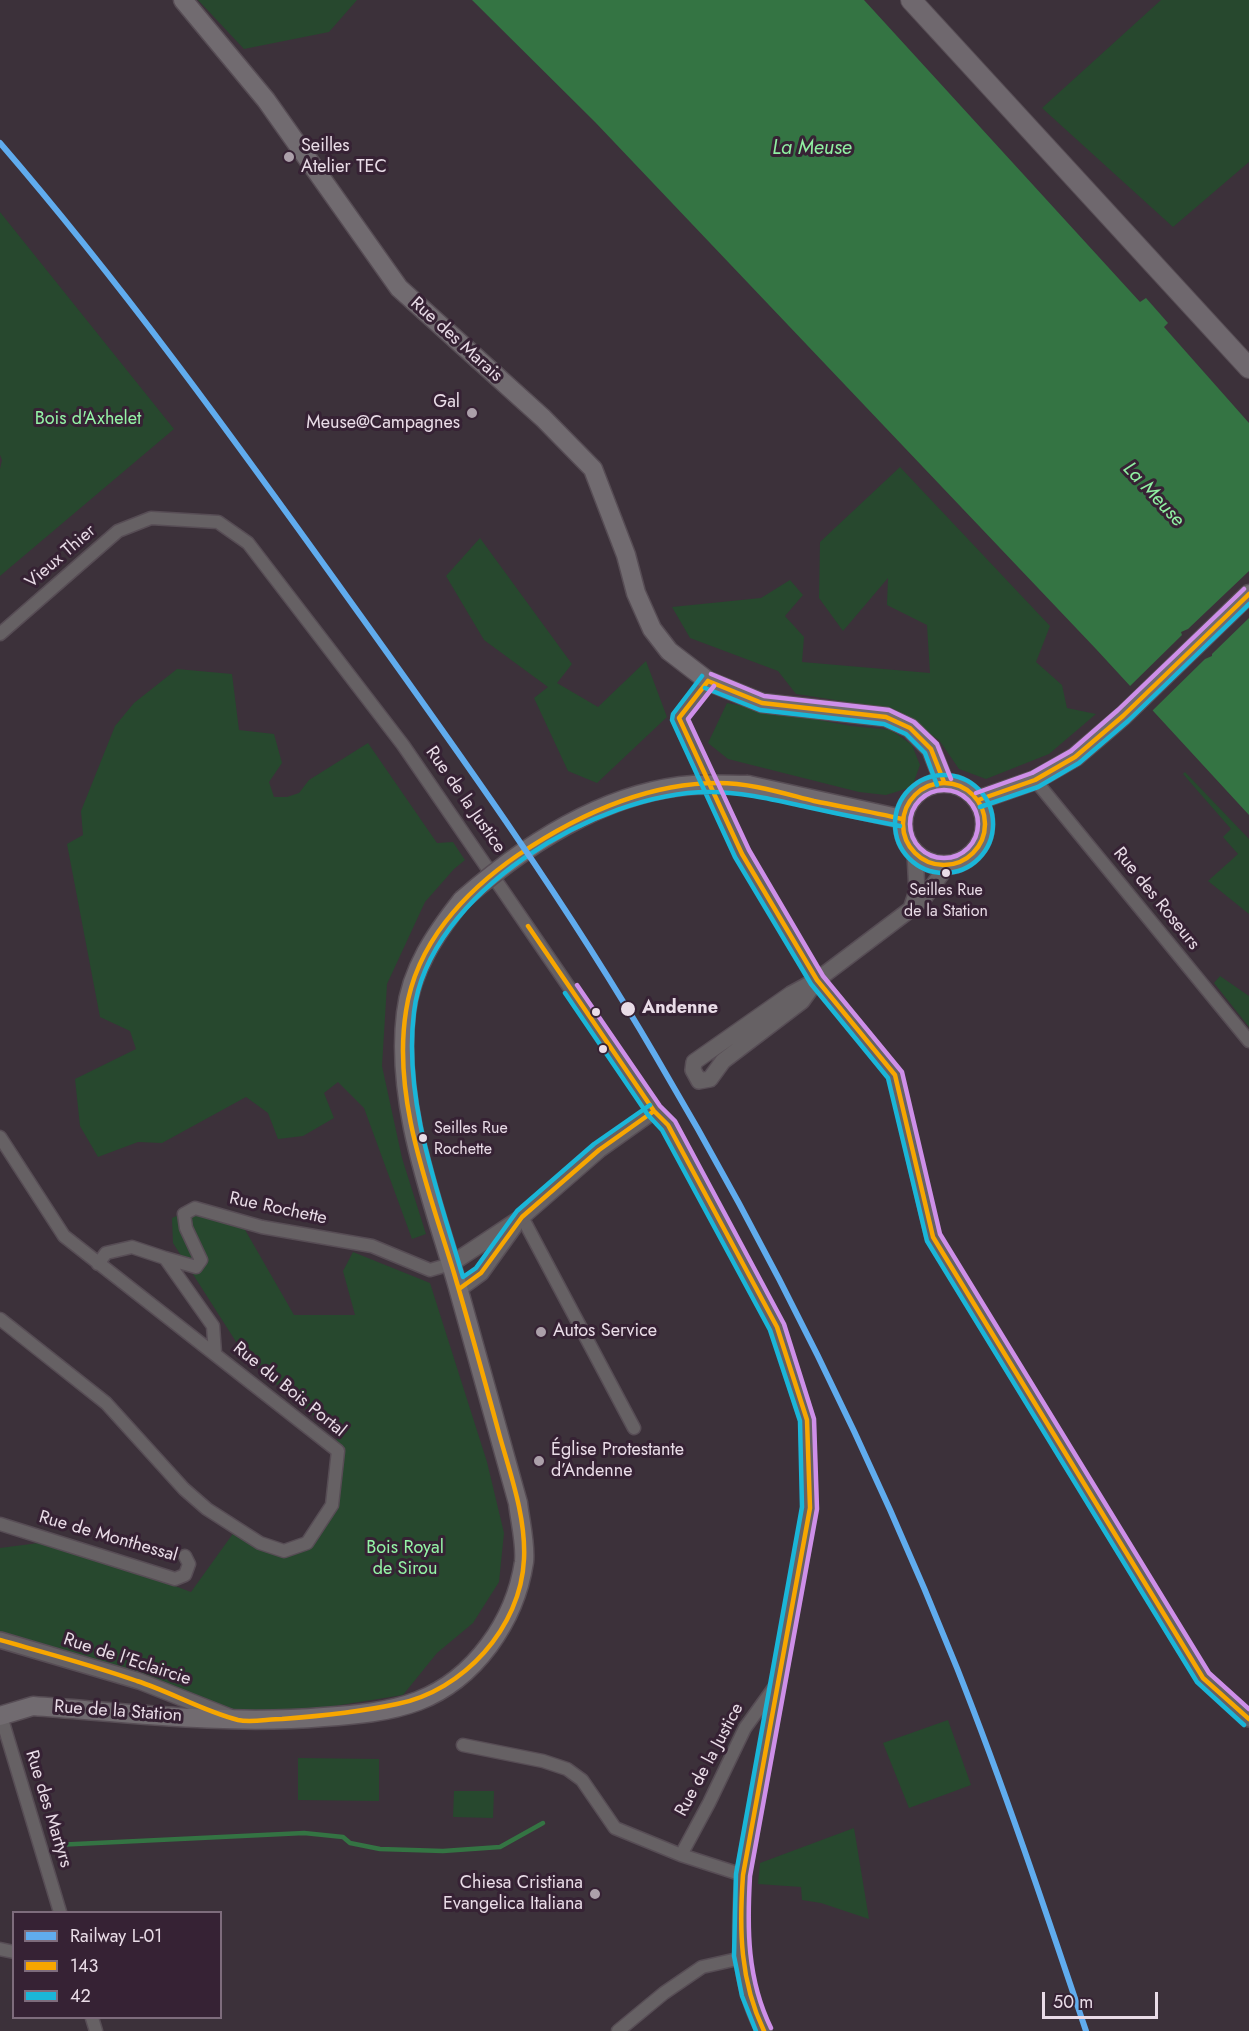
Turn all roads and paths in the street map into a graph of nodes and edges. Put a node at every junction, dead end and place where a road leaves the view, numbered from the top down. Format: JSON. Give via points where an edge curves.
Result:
{"nodes":[{"id":1,"x":183,"y":0,"type":"edge"},
{"id":2,"x":911,"y":0,"type":"edge"},
{"id":3,"x":1249,"y":368,"type":"edge"},
{"id":4,"x":118,"y":531,"type":"joint"},
{"id":5,"x":1249,"y":594,"type":"edge"},
{"id":6,"x":0,"y":634,"type":"edge"},
{"id":7,"x":708,"y":681,"type":"junction"},
{"id":8,"x":1035,"y":780,"type":"junction"},
{"id":9,"x":944,"y":782,"type":"junction"},
{"id":10,"x":978,"y":800,"type":"junction"},
{"id":11,"x":902,"y":819,"type":"junction"},
{"id":12,"x":915,"y":854,"type":"junction"},
{"id":13,"x":947,"y":866,"type":"junction"},
{"id":14,"x":911,"y":909,"type":"junction"},
{"id":15,"x":818,"y":980,"type":"junction"},
{"id":16,"x":1249,"y":1041,"type":"edge"},
{"id":17,"x":654,"y":1111,"type":"junction"},
{"id":18,"x":0,"y":1137,"type":"edge"},
{"id":19,"x":522,"y":1217,"type":"junction"},
{"id":20,"x":165,"y":1258,"type":"junction"},
{"id":21,"x":98,"y":1264,"type":"junction"},
{"id":22,"x":451,"y":1264,"type":"junction"},
{"id":23,"x":459,"y":1288,"type":"junction"},
{"id":24,"x":0,"y":1319,"type":"edge"},
{"id":25,"x":215,"y":1353,"type":"junction"},
{"id":26,"x":634,"y":1428,"type":"dead end"},
{"id":27,"x":0,"y":1524,"type":"edge"},
{"id":28,"x":184,"y":1556,"type":"dead end"},
{"id":29,"x":0,"y":1640,"type":"edge"},
{"id":30,"x":776,"y":1685,"type":"junction"},
{"id":31,"x":0,"y":1716,"type":"edge"},
{"id":32,"x":1249,"y":1719,"type":"edge"},
{"id":33,"x":241,"y":1721,"type":"junction"},
{"id":34,"x":463,"y":1745,"type":"dead end"},
{"id":35,"x":681,"y":1855,"type":"junction"},
{"id":36,"x":744,"y":1875,"type":"junction"},
{"id":37,"x":60,"y":1911,"type":"edge"},
{"id":38,"x":742,"y":1958,"type":"junction"},
{"id":39,"x":618,"y":2031,"type":"edge"},
{"id":40,"x":764,"y":2031,"type":"edge"}],
"edges":[{"from":1,"to":7,"type":"main road","name":"Rue des Marais","via":[[266,100],[399,288],[543,418],[592,469],[652,629],[669,651]]},
{"from":2,"to":3,"type":"main road"},
{"from":4,"to":6,"type":"street","name":"Vieux Thier"},
{"from":4,"to":17,"type":"street","name":"Rue de la Justice","via":[[151,518],[218,522],[248,543],[403,746]]},
{"from":5,"to":8,"type":"main road","via":[[1123,716],[1075,757]]},
{"from":7,"to":9,"type":"main road","name":"Rue des Marais","via":[[762,703],[886,717],[910,728],[931,749]]},
{"from":7,"to":15,"type":"street","via":[[679,718],[742,854]]},
{"from":8,"to":10,"type":"main road"},
{"from":8,"to":16,"type":"street","name":"Rue des Roseurs"},
{"from":9,"to":10,"type":"main road","via":[[963,787]]},
{"from":9,"to":11,"type":"main road","via":[[924,786],[909,800]]},
{"from":10,"to":13,"type":"main road","via":[[985,815],[985,832],[978,848],[966,859]]},
{"from":11,"to":12,"type":"main road","via":[[904,838]]},
{"from":11,"to":22,"type":"main road","name":"Rue de la Station","bridge":true,"via":[[748,785],[692,785],[646,793],[602,808],[544,839],[499,868],[462,900],[434,936],[419,965],[406,1011],[404,1056],[412,1119]]},
{"from":12,"to":13,"type":"main road","via":[[930,863]]},
{"from":12,"to":14,"type":"street","via":[[917,891]]},
{"from":13,"to":14,"type":"street"},
{"from":14,"to":15,"type":"street"},
{"from":15,"to":15,"type":"street","via":[[791,994],[694,1062],[693,1070],[699,1081],[710,1079],[723,1061],[802,1000]]},
{"from":15,"to":32,"type":"street","via":[[894,1075],[933,1237],[1203,1678]]},
{"from":17,"to":19,"type":"street","via":[[599,1150]]},
{"from":17,"to":30,"type":"street","name":"Rue de la Justice","via":[[668,1125],[777,1327],[807,1420],[810,1508]]},
{"from":18,"to":21,"type":"street","name":"Rue du Bois Portal","via":[[64,1236]]},
{"from":19,"to":22,"type":"street"},
{"from":19,"to":23,"type":"street","via":[[481,1273]]},
{"from":19,"to":26,"type":"street"},
{"from":20,"to":21,"type":"street","name":"Rue Rochette","via":[[132,1247],[106,1253]]},
{"from":20,"to":22,"type":"street","name":"Rue Rochette","via":[[195,1267],[201,1260],[184,1214],[195,1208],[262,1227],[372,1246],[430,1270]]},
{"from":20,"to":25,"type":"street","via":[[213,1326]]},
{"from":21,"to":25,"type":"street","name":"Rue du Bois Portal"},
{"from":22,"to":23,"type":"main road","name":"Rue de la Station"},
{"from":23,"to":33,"type":"main road","name":"Rue de la Station","via":[[518,1503],[524,1560],[513,1608],[474,1663],[419,1700],[346,1715]]},
{"from":24,"to":25,"type":"street","name":"Rue du Bois Portal","via":[[106,1403],[207,1509],[260,1543],[284,1551],[307,1544],[332,1505],[338,1450]]},
{"from":27,"to":28,"type":"street","name":"Rue de Monthessal","via":[[175,1579],[185,1575],[189,1564]]},
{"from":29,"to":33,"type":"street","name":"Rue de l'Eclaircie","via":[[139,1681]]},
{"from":30,"to":35,"type":"street","name":"Rue de la Justice","via":[[745,1728]]},
{"from":30,"to":36,"type":"street","name":"Rue de la Justice"},
{"from":31,"to":33,"type":"main road","name":"Rue de la Station","via":[[33,1706]]},
{"from":31,"to":37,"type":"street","name":"Rue des Martyrs"},
{"from":34,"to":35,"type":"street","via":[[567,1769],[582,1780],[615,1827]]},
{"from":35,"to":36,"type":"street"},
{"from":36,"to":38,"type":"street","name":"Rue de la Justice","via":[[740,1914]]},
{"from":38,"to":39,"type":"street","via":[[702,1967]]},
{"from":38,"to":40,"type":"street","name":"Rue de la Justice","via":[[747,1994]]}]}
